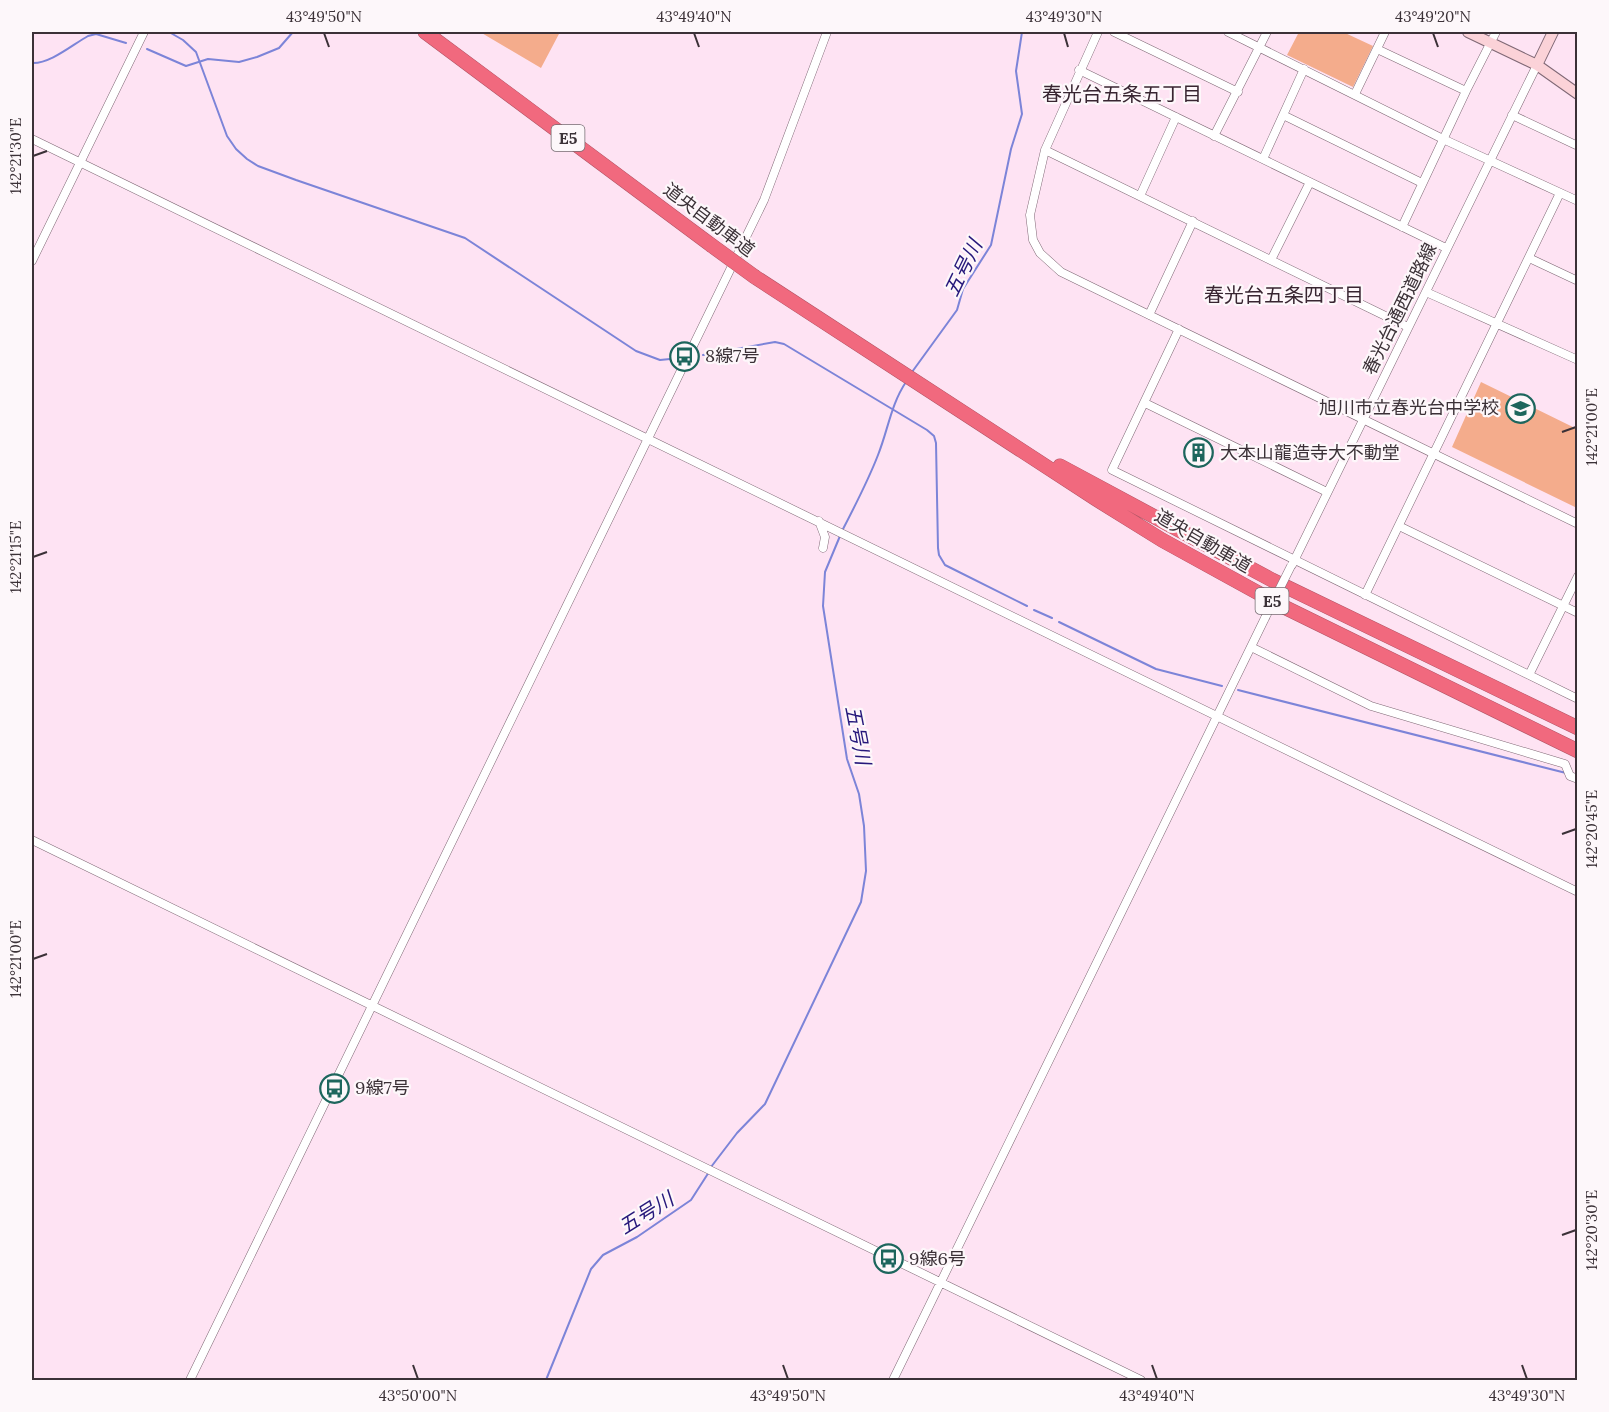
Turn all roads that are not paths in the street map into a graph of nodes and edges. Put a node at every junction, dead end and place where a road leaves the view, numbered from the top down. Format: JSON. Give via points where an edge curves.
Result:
{"nodes":[{"id":1,"x":144,"y":32,"type":"edge"},
{"id":2,"x":425,"y":32,"type":"edge"},
{"id":3,"x":827,"y":32,"type":"edge"},
{"id":4,"x":1098,"y":32,"type":"edge"},
{"id":5,"x":1114,"y":32,"type":"edge"},
{"id":6,"x":1228,"y":32,"type":"edge"},
{"id":7,"x":1267,"y":32,"type":"edge"},
{"id":8,"x":1385,"y":32,"type":"edge"},
{"id":9,"x":1468,"y":32,"type":"edge"},
{"id":10,"x":1496,"y":32,"type":"edge"},
{"id":11,"x":1553,"y":32,"type":"edge"},
{"id":12,"x":1491,"y":43,"type":"junction"},
{"id":13,"x":1259,"y":47,"type":"junction"},
{"id":14,"x":1377,"y":49,"type":"junction"},
{"id":15,"x":1537,"y":65,"type":"junction"},
{"id":16,"x":1304,"y":69,"type":"junction"},
{"id":17,"x":1079,"y":70,"type":"junction"},
{"id":18,"x":1466,"y":91,"type":"junction"},
{"id":19,"x":1238,"y":92,"type":"junction"},
{"id":20,"x":1355,"y":94,"type":"junction"},
{"id":21,"x":1578,"y":94,"type":"edge"},
{"id":22,"x":1283,"y":115,"type":"junction"},
{"id":23,"x":1512,"y":115,"type":"junction"},
{"id":24,"x":1176,"y":117,"type":"junction"},
{"id":25,"x":1214,"y":136,"type":"junction"},
{"id":26,"x":32,"y":139,"type":"edge"},
{"id":27,"x":1443,"y":139,"type":"junction"},
{"id":28,"x":1578,"y":146,"type":"edge"},
{"id":29,"x":1045,"y":150,"type":"junction"},
{"id":30,"x":1263,"y":159,"type":"junction"},
{"id":31,"x":1490,"y":161,"type":"junction"},
{"id":32,"x":80,"y":162,"type":"junction"},
{"id":33,"x":1310,"y":182,"type":"junction"},
{"id":34,"x":1422,"y":183,"type":"junction"},
{"id":35,"x":1560,"y":193,"type":"junction"},
{"id":36,"x":1140,"y":196,"type":"junction"},
{"id":37,"x":1578,"y":201,"type":"edge"},
{"id":38,"x":1193,"y":221,"type":"junction"},
{"id":39,"x":1402,"y":227,"type":"junction"},
{"id":40,"x":1446,"y":248,"type":"junction"},
{"id":41,"x":1528,"y":258,"type":"junction"},
{"id":42,"x":1271,"y":260,"type":"junction"},
{"id":43,"x":32,"y":261,"type":"edge"},
{"id":44,"x":1578,"y":281,"type":"edge"},
{"id":45,"x":1426,"y":292,"type":"junction"},
{"id":46,"x":1149,"y":315,"type":"junction"},
{"id":47,"x":1496,"y":323,"type":"junction"},
{"id":48,"x":1408,"y":327,"type":"junction"},
{"id":49,"x":1179,"y":329,"type":"junction"},
{"id":50,"x":1578,"y":360,"type":"edge"},
{"id":51,"x":1145,"y":403,"type":"junction"},
{"id":52,"x":1363,"y":420,"type":"junction"},
{"id":53,"x":982,"y":423,"type":"junction"},
{"id":54,"x":648,"y":439,"type":"junction"},
{"id":55,"x":1434,"y":454,"type":"junction"},
{"id":56,"x":1328,"y":492,"type":"junction"},
{"id":57,"x":819,"y":522,"type":"junction"},
{"id":58,"x":1578,"y":524,"type":"edge"},
{"id":59,"x":1399,"y":526,"type":"junction"},
{"id":60,"x":823,"y":548,"type":"dead end"},
{"id":61,"x":1293,"y":563,"type":"junction"},
{"id":62,"x":1578,"y":576,"type":"edge"},
{"id":63,"x":1365,"y":595,"type":"junction"},
{"id":64,"x":1563,"y":605,"type":"junction"},
{"id":65,"x":1578,"y":613,"type":"edge"},
{"id":66,"x":1251,"y":647,"type":"junction"},
{"id":67,"x":1529,"y":675,"type":"junction"},
{"id":68,"x":1578,"y":699,"type":"edge"},
{"id":69,"x":1217,"y":716,"type":"junction"},
{"id":70,"x":1578,"y":728,"type":"edge"},
{"id":71,"x":1578,"y":751,"type":"edge"},
{"id":72,"x":1578,"y":779,"type":"edge"},
{"id":73,"x":32,"y":840,"type":"edge"},
{"id":74,"x":1578,"y":892,"type":"edge"},
{"id":75,"x":373,"y":1006,"type":"junction"},
{"id":76,"x":941,"y":1283,"type":"junction"},
{"id":77,"x":190,"y":1380,"type":"edge"},
{"id":78,"x":893,"y":1380,"type":"edge"},
{"id":79,"x":1141,"y":1380,"type":"edge"}],
"edges":[{"from":1,"to":32,"type":"street"},
{"from":2,"to":53,"type":"highway","name":"道央自動車道","number":"E5","bridge":true,"via":[[754,277]]},
{"from":3,"to":54,"type":"street","via":[[765,200]]},
{"from":4,"to":17,"type":"street"},
{"from":5,"to":19,"type":"street"},
{"from":6,"to":13,"type":"street"},
{"from":7,"to":13,"type":"street"},
{"from":8,"to":14,"type":"street"},
{"from":9,"to":12,"type":"street"},
{"from":10,"to":12,"type":"street"},
{"from":11,"to":15,"type":"street"},
{"from":12,"to":15,"type":"street"},
{"from":12,"to":18,"type":"street"},
{"from":13,"to":16,"type":"street"},
{"from":13,"to":19,"type":"street"},
{"from":14,"to":18,"type":"street"},
{"from":14,"to":20,"type":"street"},
{"from":15,"to":21,"type":"street"},
{"from":15,"to":23,"type":"street","name":"春光台通西道路線"},
{"from":16,"to":20,"type":"street"},
{"from":16,"to":22,"type":"street"},
{"from":17,"to":24,"type":"street"},
{"from":17,"to":29,"type":"street"},
{"from":18,"to":27,"type":"street"},
{"from":19,"to":25,"type":"street"},
{"from":20,"to":27,"type":"street"},
{"from":22,"to":30,"type":"street"},
{"from":22,"to":34,"type":"street"},
{"from":23,"to":28,"type":"street"},
{"from":23,"to":31,"type":"street","name":"春光台通西道路線"},
{"from":24,"to":25,"type":"street"},
{"from":24,"to":36,"type":"street"},
{"from":25,"to":30,"type":"street"},
{"from":26,"to":32,"type":"street"},
{"from":27,"to":31,"type":"street"},
{"from":27,"to":34,"type":"street"},
{"from":29,"to":36,"type":"street"},
{"from":29,"to":46,"type":"street","via":[[1030,215],[1030,228],[1040,253],[1060,272]]},
{"from":30,"to":33,"type":"street"},
{"from":31,"to":35,"type":"street"},
{"from":31,"to":40,"type":"street","name":"春光台通西道路線"},
{"from":32,"to":43,"type":"street"},
{"from":32,"to":54,"type":"street"},
{"from":33,"to":39,"type":"street"},
{"from":33,"to":42,"type":"street"},
{"from":34,"to":39,"type":"street"},
{"from":35,"to":37,"type":"street"},
{"from":35,"to":41,"type":"street"},
{"from":36,"to":38,"type":"street"},
{"from":38,"to":42,"type":"street"},
{"from":38,"to":46,"type":"street"},
{"from":39,"to":40,"type":"street"},
{"from":40,"to":45,"type":"street","name":"春光台通西道路線"},
{"from":41,"to":44,"type":"street"},
{"from":41,"to":47,"type":"street"},
{"from":42,"to":48,"type":"street"},
{"from":45,"to":47,"type":"street"},
{"from":45,"to":48,"type":"street","name":"春光台通西道路線"},
{"from":46,"to":49,"type":"street"},
{"from":47,"to":50,"type":"street"},
{"from":47,"to":55,"type":"street"},
{"from":48,"to":52,"type":"street","name":"春光台通西道路線"},
{"from":49,"to":51,"type":"street"},
{"from":49,"to":52,"type":"street"},
{"from":51,"to":56,"type":"street"},
{"from":51,"to":61,"type":"street","via":[[1112,470]]},
{"from":52,"to":55,"type":"street"},
{"from":52,"to":56,"type":"street","name":"春光台通西道路線"},
{"from":53,"to":70,"type":"highway","name":"道央自動車道","number":"E5","via":[[1272,580]]},
{"from":53,"to":71,"type":"highway","name":"道央自動車道","number":"E5","via":[[1125,516],[1263,597]]},
{"from":54,"to":57,"type":"street"},
{"from":54,"to":75,"type":"street"},
{"from":55,"to":58,"type":"street"},
{"from":55,"to":59,"type":"street"},
{"from":56,"to":61,"type":"street","name":"春光台通西道路線"},
{"from":57,"to":60,"type":"street","via":[[825,537]]},
{"from":57,"to":69,"type":"street"},
{"from":59,"to":63,"type":"street"},
{"from":59,"to":64,"type":"street"},
{"from":61,"to":63,"type":"street"},
{"from":61,"to":66,"type":"street","name":"春光台通西道路線","bridge":true},
{"from":62,"to":64,"type":"street"},
{"from":63,"to":67,"type":"street"},
{"from":64,"to":65,"type":"street"},
{"from":64,"to":67,"type":"street"},
{"from":66,"to":69,"type":"street","name":"春光台通西道路線"},
{"from":66,"to":72,"type":"street","via":[[1371,706],[1565,764],[1568,773]]},
{"from":67,"to":68,"type":"street"},
{"from":69,"to":74,"type":"street"},
{"from":69,"to":76,"type":"street","name":"春光台通西道路線"},
{"from":73,"to":75,"type":"street"},
{"from":75,"to":76,"type":"street"},
{"from":75,"to":77,"type":"street"},
{"from":76,"to":78,"type":"street","name":"春光台通西道路線"},
{"from":76,"to":79,"type":"street"}]}
